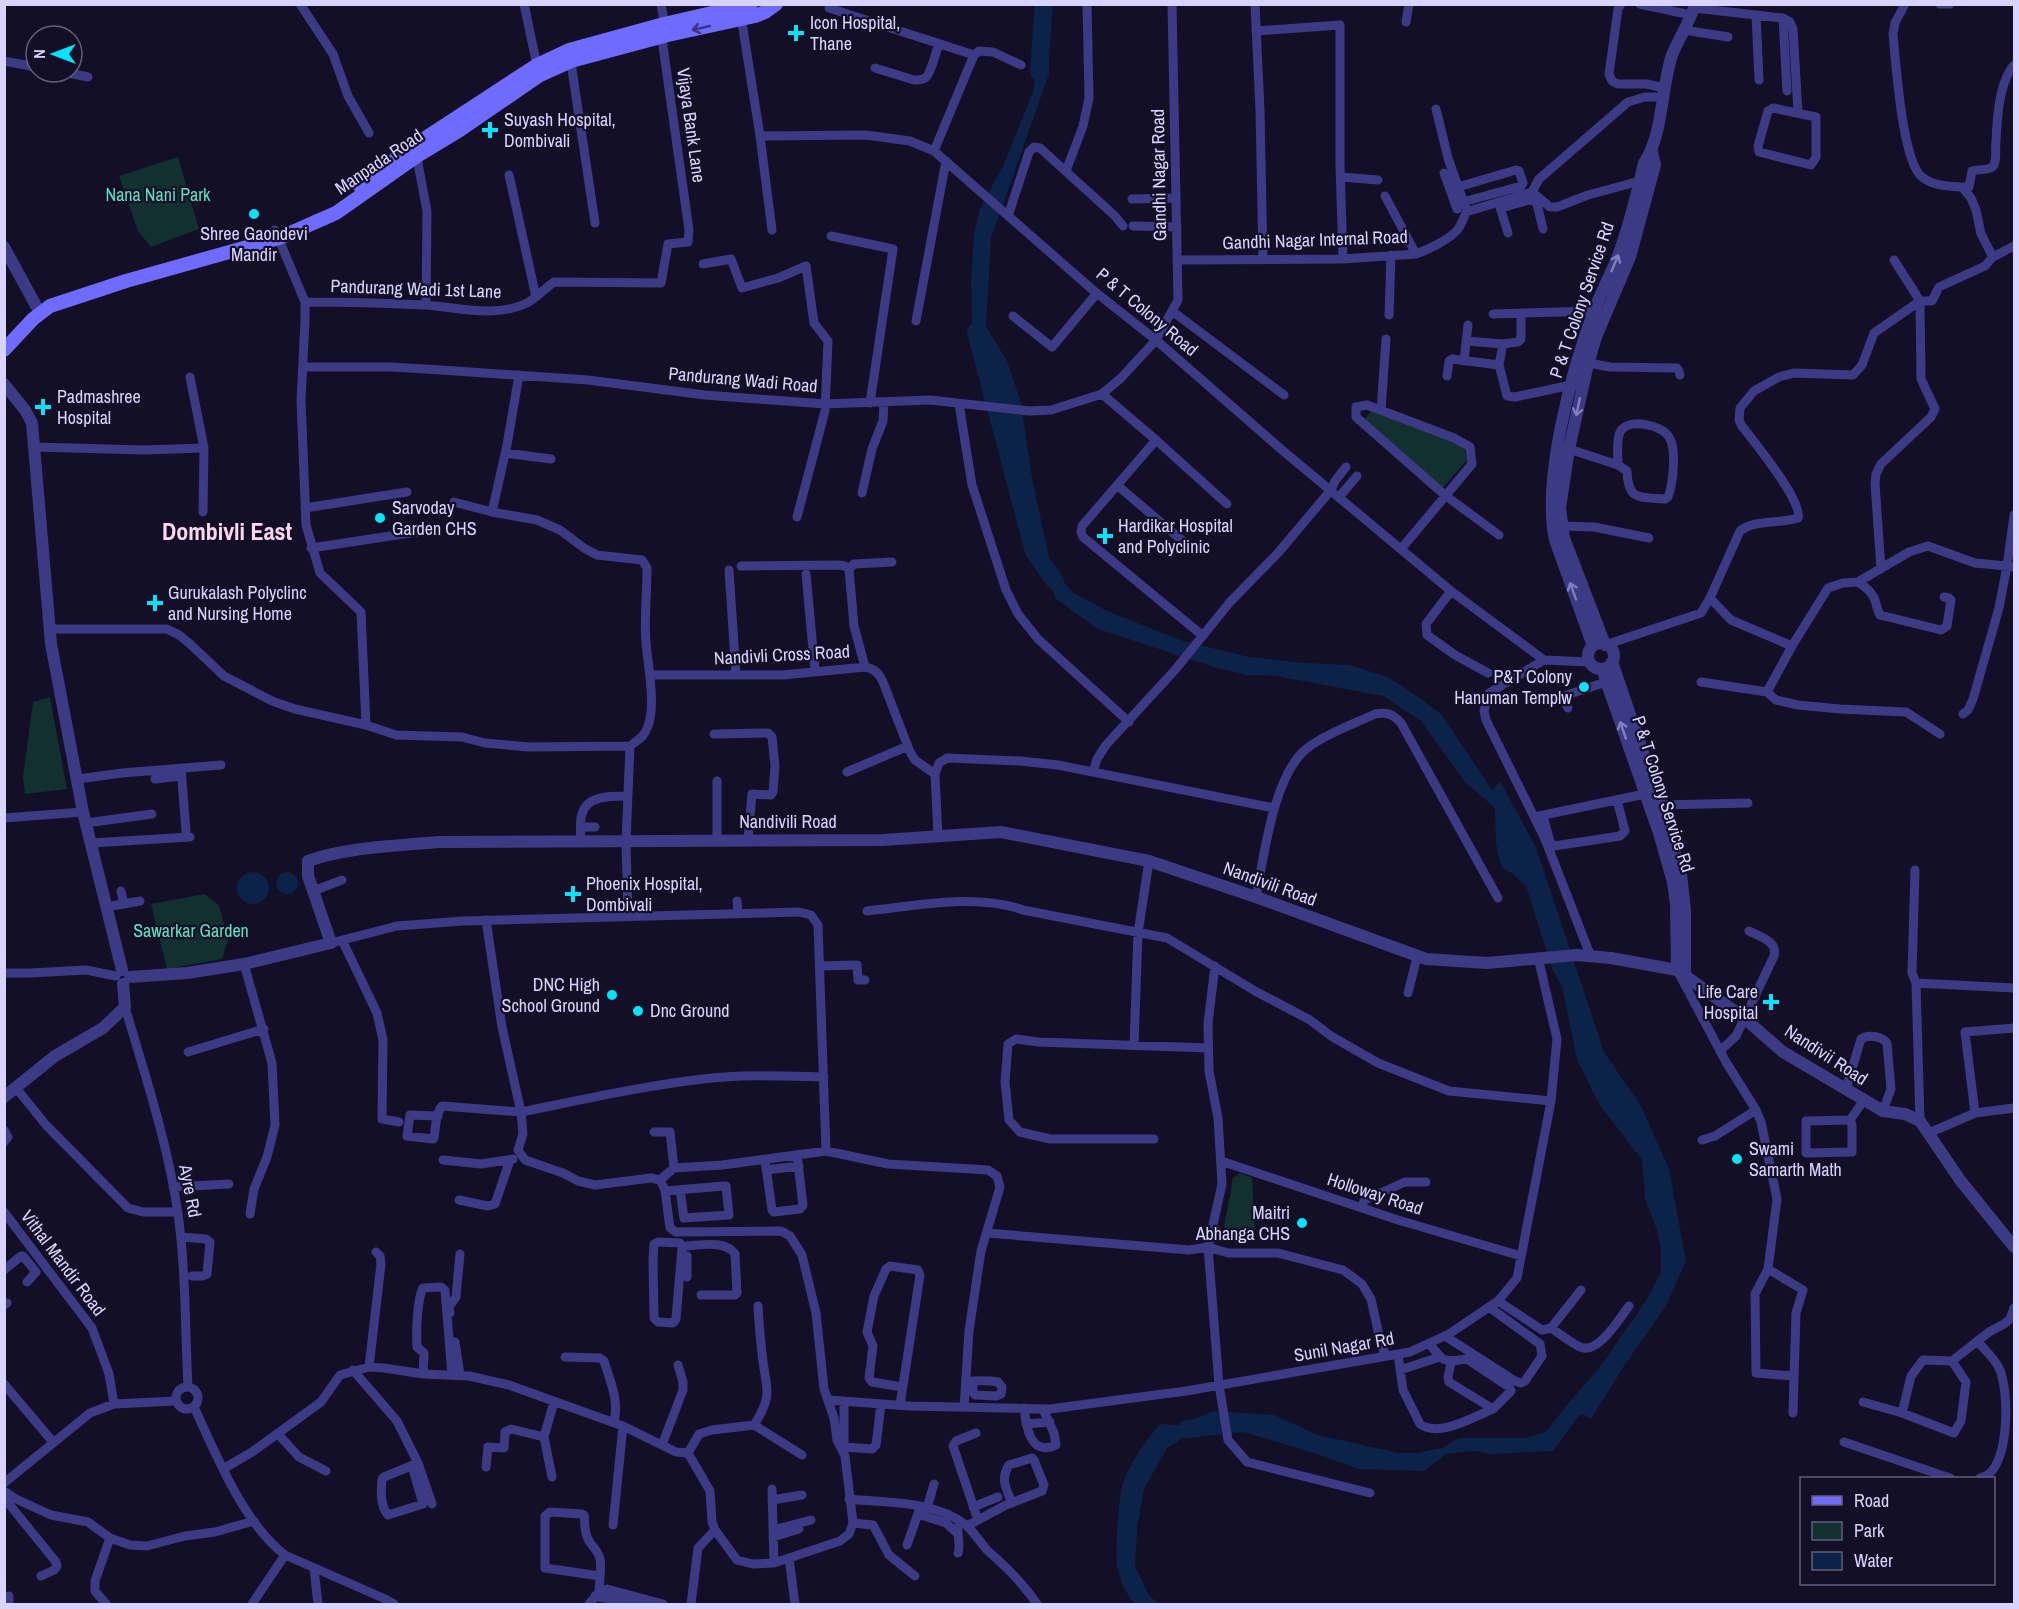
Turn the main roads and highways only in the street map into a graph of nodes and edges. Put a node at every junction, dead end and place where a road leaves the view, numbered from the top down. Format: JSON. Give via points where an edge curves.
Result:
{"nodes":[{"id":1,"x":776,"y":4,"type":"edge"},
{"id":2,"x":744,"y":10,"type":"edge"},
{"id":3,"x":38,"y":309,"type":"junction"},
{"id":4,"x":4,"y":336,"type":"edge"},
{"id":5,"x":4,"y":350,"type":"edge"}],
"edges":[{"from":1,"to":2,"type":"main road","name":"Manpada Road","via":[[765,12]]},
{"from":2,"to":3,"type":"main road","name":"Manpada Road","via":[[570,56],[538,70],[415,151],[336,213]]},
{"from":3,"to":4,"type":"main road","name":"Manpada Road"},
{"from":3,"to":5,"type":"main road","name":"Manpada Road"}]}
